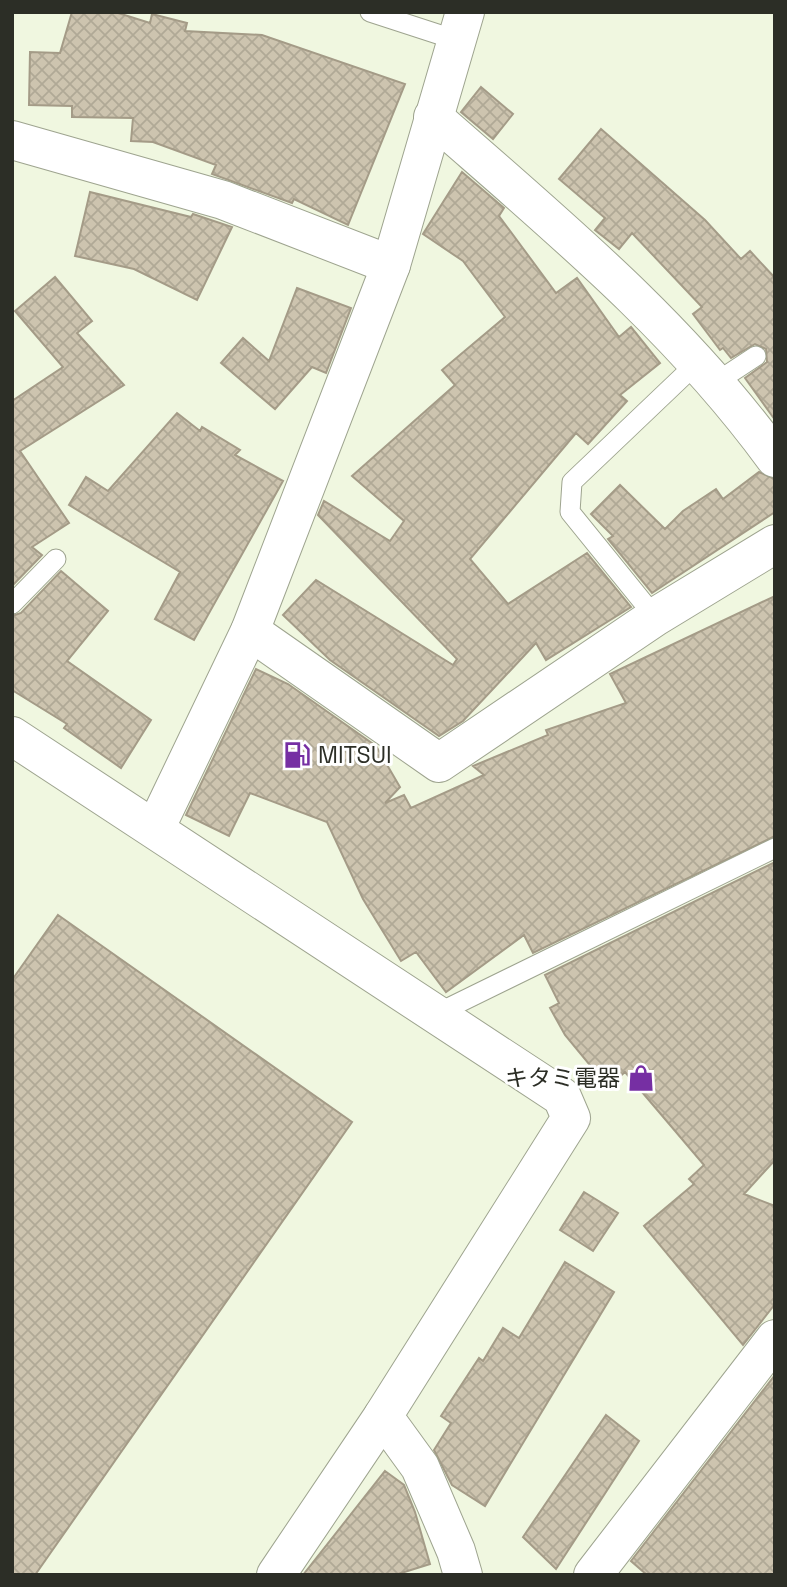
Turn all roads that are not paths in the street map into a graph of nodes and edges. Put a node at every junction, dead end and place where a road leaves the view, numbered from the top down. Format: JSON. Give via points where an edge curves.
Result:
{"nodes":[{"id":1,"x":370,"y":12,"type":"edge"},
{"id":2,"x":461,"y":26,"type":"edge"},
{"id":3,"x":433,"y":117,"type":"junction"},
{"id":4,"x":12,"y":140,"type":"edge"},
{"id":5,"x":391,"y":265,"type":"junction"},
{"id":6,"x":756,"y":356,"type":"dead end"},
{"id":7,"x":706,"y":373,"type":"junction"},
{"id":8,"x":775,"y":458,"type":"edge"},
{"id":9,"x":775,"y":544,"type":"edge"},
{"id":10,"x":56,"y":559,"type":"dead end"},
{"id":11,"x":12,"y":604,"type":"edge"},
{"id":12,"x":655,"y":617,"type":"junction"},
{"id":13,"x":250,"y":631,"type":"junction"},
{"id":14,"x":12,"y":736,"type":"edge"},
{"id":15,"x":155,"y":829,"type":"junction"},
{"id":16,"x":775,"y":848,"type":"edge"},
{"id":17,"x":433,"y":1015,"type":"junction"},
{"id":18,"x":775,"y":1339,"type":"edge"},
{"id":19,"x":383,"y":1416,"type":"junction"},
{"id":20,"x":276,"y":1575,"type":"edge"},
{"id":21,"x":463,"y":1575,"type":"edge"},
{"id":22,"x":593,"y":1575,"type":"edge"}],
"edges":[{"from":1,"to":2,"type":"lane"},
{"from":2,"to":3,"type":"street"},
{"from":3,"to":5,"type":"street"},
{"from":3,"to":7,"type":"street","via":[[613,273]]},
{"from":4,"to":5,"type":"street","via":[[223,200]]},
{"from":5,"to":13,"type":"street"},
{"from":6,"to":7,"type":"lane"},
{"from":7,"to":8,"type":"street"},
{"from":7,"to":12,"type":"lane","via":[[572,482],[570,512]]},
{"from":9,"to":12,"type":"street"},
{"from":10,"to":11,"type":"lane"},
{"from":12,"to":13,"type":"street","via":[[439,763]]},
{"from":13,"to":15,"type":"street"},
{"from":14,"to":15,"type":"street"},
{"from":15,"to":17,"type":"street"},
{"from":16,"to":17,"type":"lane"},
{"from":17,"to":19,"type":"street","via":[[562,1097],[571,1118]]},
{"from":18,"to":22,"type":"street"},
{"from":19,"to":20,"type":"street"},
{"from":19,"to":21,"type":"street","via":[[420,1467]]}]}
